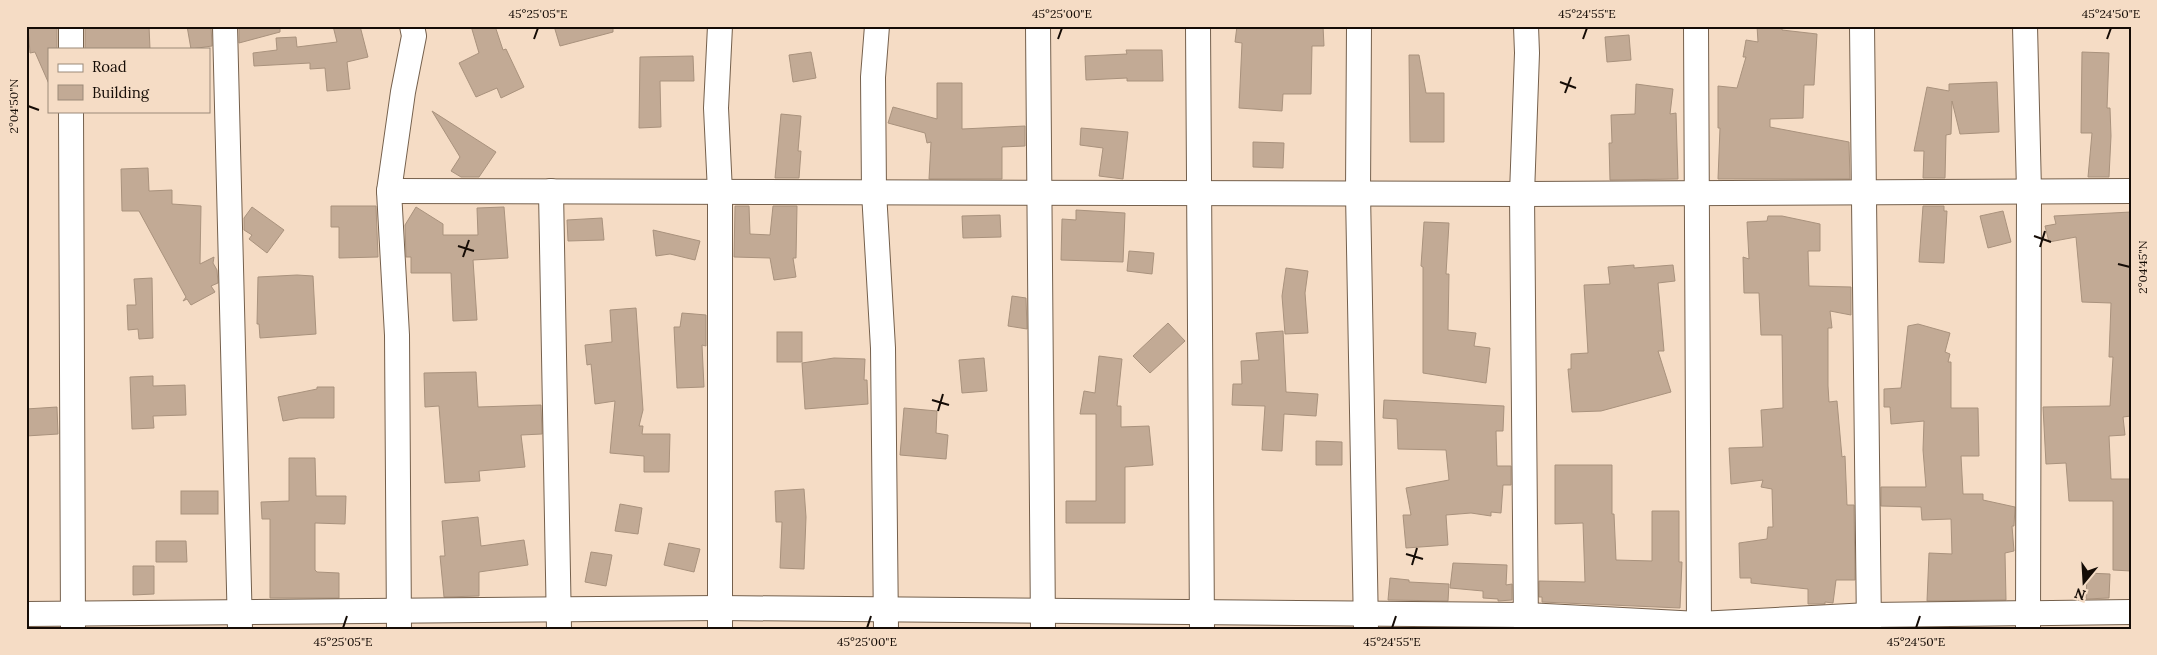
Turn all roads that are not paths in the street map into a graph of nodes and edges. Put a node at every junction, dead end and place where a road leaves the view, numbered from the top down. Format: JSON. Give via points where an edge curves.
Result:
{"nodes":[{"id":1,"x":70,"y":26,"type":"edge"},
{"id":2,"x":225,"y":26,"type":"edge"},
{"id":3,"x":412,"y":26,"type":"edge"},
{"id":4,"x":720,"y":26,"type":"edge"},
{"id":5,"x":877,"y":26,"type":"edge"},
{"id":6,"x":1038,"y":26,"type":"edge"},
{"id":7,"x":1198,"y":26,"type":"edge"},
{"id":8,"x":1359,"y":26,"type":"edge"},
{"id":9,"x":1526,"y":26,"type":"edge"},
{"id":10,"x":1696,"y":26,"type":"edge"},
{"id":11,"x":1862,"y":26,"type":"edge"},
{"id":12,"x":2025,"y":26,"type":"edge"},
{"id":13,"x":71,"y":48,"type":"edge"},
{"id":14,"x":71,"y":112,"type":"edge"},
{"id":15,"x":389,"y":191,"type":"junction"},
{"id":16,"x":551,"y":191,"type":"junction"},
{"id":17,"x":2029,"y":191,"type":"junction"},
{"id":18,"x":2131,"y":191,"type":"edge"},
{"id":19,"x":720,"y":192,"type":"junction"},
{"id":20,"x":874,"y":192,"type":"junction"},
{"id":21,"x":1040,"y":192,"type":"junction"},
{"id":22,"x":1864,"y":192,"type":"junction"},
{"id":23,"x":1199,"y":193,"type":"junction"},
{"id":24,"x":1358,"y":193,"type":"junction"},
{"id":25,"x":1697,"y":193,"type":"junction"},
{"id":26,"x":1522,"y":194,"type":"junction"},
{"id":27,"x":2131,"y":612,"type":"edge"},
{"id":28,"x":26,"y":614,"type":"edge"},
{"id":29,"x":720,"y":618,"type":"edge"},
{"id":30,"x":559,"y":619,"type":"edge"},
{"id":31,"x":886,"y":619,"type":"edge"},
{"id":32,"x":240,"y":620,"type":"edge"},
{"id":33,"x":399,"y":620,"type":"edge"},
{"id":34,"x":1043,"y":620,"type":"edge"},
{"id":35,"x":1202,"y":620,"type":"edge"},
{"id":36,"x":73,"y":621,"type":"edge"},
{"id":37,"x":1366,"y":621,"type":"edge"},
{"id":38,"x":2028,"y":621,"type":"edge"},
{"id":39,"x":1526,"y":622,"type":"edge"},
{"id":40,"x":1869,"y":622,"type":"edge"},
{"id":41,"x":1698,"y":626,"type":"edge"}],
"edges":[{"from":1,"to":13,"type":"street"},
{"from":2,"to":32,"type":"street"},
{"from":3,"to":15,"type":"street","via":[[414,36]]},
{"from":4,"to":19,"type":"street","via":[[716,108]]},
{"from":5,"to":20,"type":"street","via":[[873,77]]},
{"from":6,"to":21,"type":"street"},
{"from":7,"to":23,"type":"street"},
{"from":8,"to":24,"type":"street"},
{"from":9,"to":26,"type":"street"},
{"from":10,"to":25,"type":"street"},
{"from":11,"to":22,"type":"street"},
{"from":12,"to":17,"type":"street"},
{"from":14,"to":36,"type":"street"},
{"from":15,"to":16,"type":"street"},
{"from":15,"to":33,"type":"street","via":[[397,335]]},
{"from":16,"to":19,"type":"street"},
{"from":16,"to":30,"type":"street"},
{"from":17,"to":18,"type":"street"},
{"from":17,"to":22,"type":"street"},
{"from":17,"to":38,"type":"street"},
{"from":19,"to":20,"type":"street"},
{"from":19,"to":29,"type":"street"},
{"from":20,"to":21,"type":"street"},
{"from":20,"to":31,"type":"street","via":[[883,348]]},
{"from":21,"to":23,"type":"street"},
{"from":21,"to":34,"type":"street"},
{"from":22,"to":25,"type":"street"},
{"from":22,"to":40,"type":"street"},
{"from":23,"to":24,"type":"street"},
{"from":23,"to":35,"type":"street"},
{"from":24,"to":26,"type":"street"},
{"from":24,"to":37,"type":"street"},
{"from":25,"to":26,"type":"street"},
{"from":25,"to":41,"type":"street"},
{"from":26,"to":39,"type":"street"},
{"from":27,"to":38,"type":"street"},
{"from":28,"to":36,"type":"street"},
{"from":29,"to":30,"type":"street"},
{"from":29,"to":31,"type":"street"},
{"from":30,"to":33,"type":"street"},
{"from":31,"to":34,"type":"street"},
{"from":32,"to":33,"type":"street"},
{"from":32,"to":36,"type":"street"},
{"from":34,"to":35,"type":"street"},
{"from":35,"to":37,"type":"street"},
{"from":37,"to":39,"type":"street"},
{"from":38,"to":40,"type":"street"},
{"from":39,"to":41,"type":"street"},
{"from":40,"to":41,"type":"street"}]}
